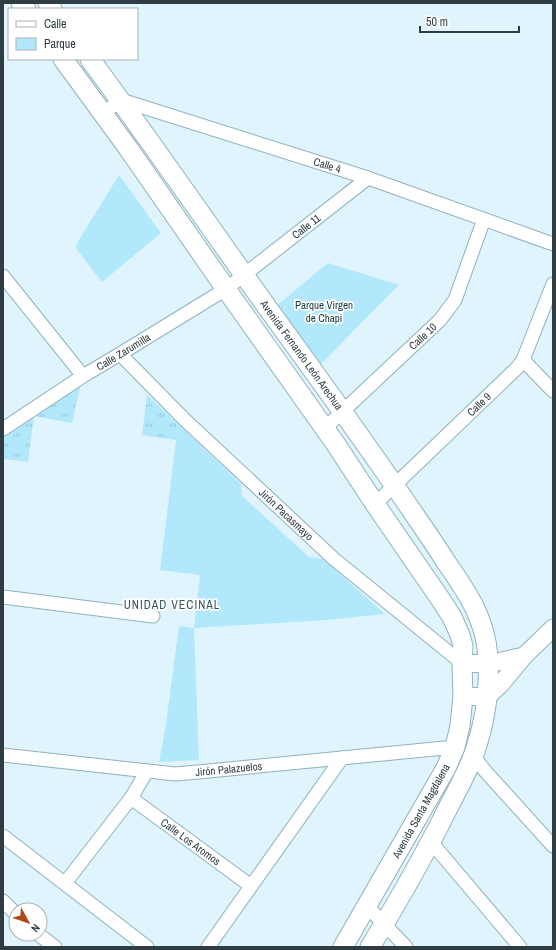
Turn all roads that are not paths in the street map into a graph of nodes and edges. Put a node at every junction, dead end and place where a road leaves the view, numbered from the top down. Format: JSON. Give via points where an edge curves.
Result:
{"nodes":[{"id":1,"x":63,"y":60,"type":"edge"},
{"id":2,"x":91,"y":60,"type":"edge"},
{"id":3,"x":121,"y":100,"type":"junction"},
{"id":4,"x":102,"y":114,"type":"junction"},
{"id":5,"x":368,"y":178,"type":"junction"},
{"id":6,"x":484,"y":219,"type":"junction"},
{"id":7,"x":553,"y":244,"type":"edge"},
{"id":8,"x":244,"y":274,"type":"junction"},
{"id":9,"x":3,"y":276,"type":"edge"},
{"id":10,"x":553,"y":284,"type":"edge"},
{"id":11,"x":226,"y":289,"type":"junction"},
{"id":12,"x":120,"y":354,"type":"junction"},
{"id":13,"x":524,"y":360,"type":"junction"},
{"id":14,"x":83,"y":376,"type":"junction"},
{"id":15,"x":553,"y":391,"type":"edge"},
{"id":16,"x":343,"y":411,"type":"junction"},
{"id":17,"x":325,"y":428,"type":"junction"},
{"id":18,"x":3,"y":429,"type":"edge"},
{"id":19,"x":395,"y":485,"type":"junction"},
{"id":20,"x":375,"y":504,"type":"junction"},
{"id":21,"x":3,"y":597,"type":"edge"},
{"id":22,"x":153,"y":616,"type":"dead end"},
{"id":23,"x":553,"y":628,"type":"edge"},
{"id":24,"x":524,"y":656,"type":"junction"},
{"id":25,"x":462,"y":663,"type":"junction"},
{"id":26,"x":488,"y":664,"type":"junction"},
{"id":27,"x":463,"y":696,"type":"junction"},
{"id":28,"x":487,"y":697,"type":"junction"},
{"id":29,"x":455,"y":747,"type":"junction"},
{"id":30,"x":3,"y":755,"type":"edge"},
{"id":31,"x":473,"y":756,"type":"junction"},
{"id":32,"x":342,"y":758,"type":"junction"},
{"id":33,"x":147,"y":771,"type":"junction"},
{"id":34,"x":131,"y":798,"type":"junction"},
{"id":35,"x":3,"y":836,"type":"edge"},
{"id":36,"x":430,"y":842,"type":"junction"},
{"id":37,"x":553,"y":846,"type":"edge"},
{"id":38,"x":65,"y":882,"type":"junction"},
{"id":39,"x":251,"y":886,"type":"junction"},
{"id":40,"x":367,"y":906,"type":"junction"},
{"id":41,"x":384,"y":924,"type":"junction"},
{"id":42,"x":147,"y":947,"type":"edge"},
{"id":43,"x":208,"y":947,"type":"edge"},
{"id":44,"x":344,"y":947,"type":"edge"},
{"id":45,"x":370,"y":947,"type":"edge"},
{"id":46,"x":406,"y":947,"type":"edge"},
{"id":47,"x":520,"y":947,"type":"edge"}],
"edges":[{"from":1,"to":4,"type":"main road"},
{"from":2,"to":3,"type":"main road","name":"Avenida Fernando León Arechua"},
{"from":3,"to":4,"type":"street"},
{"from":3,"to":5,"type":"street","name":"Calle 4"},
{"from":3,"to":8,"type":"main road","name":"Avenida Fernando León Arechua"},
{"from":4,"to":11,"type":"main road"},
{"from":5,"to":6,"type":"street","name":"Calle 4"},
{"from":5,"to":8,"type":"street","name":"Calle 11"},
{"from":6,"to":7,"type":"street","name":"Calle 4"},
{"from":6,"to":16,"type":"street","name":"Calle 10","via":[[448,310]]},
{"from":8,"to":11,"type":"street","name":"Calle Zarumilla"},
{"from":8,"to":16,"type":"main road","name":"Avenida Fernando León Arechua"},
{"from":9,"to":14,"type":"street"},
{"from":10,"to":13,"type":"street","name":"Calle 9"},
{"from":11,"to":12,"type":"street","name":"Calle Zarumilla"},
{"from":11,"to":17,"type":"main road"},
{"from":12,"to":14,"type":"street","name":"Calle Zarumilla"},
{"from":12,"to":25,"type":"street","name":"Jirón Pacasmayo","via":[[185,420],[334,558]]},
{"from":13,"to":15,"type":"street"},
{"from":13,"to":19,"type":"street","name":"Calle 9"},
{"from":14,"to":18,"type":"street","name":"Calle Zarumilla"},
{"from":16,"to":17,"type":"street","name":"Calle 10"},
{"from":16,"to":19,"type":"main road","name":"Avenida Fernando León Arechua"},
{"from":17,"to":20,"type":"main road"},
{"from":19,"to":20,"type":"street","name":"Calle 9"},
{"from":19,"to":26,"type":"main road","name":"Avenida Fernando León Arechua","via":[[473,604],[485,636]]},
{"from":20,"to":25,"type":"main road","via":[[452,618],[463,646]]},
{"from":21,"to":22,"type":"street"},
{"from":23,"to":24,"type":"street"},
{"from":24,"to":26,"type":"street"},
{"from":24,"to":28,"type":"street"},
{"from":25,"to":26,"type":"street"},
{"from":25,"to":27,"type":"main road","name":"Avenida Santa Magdalena"},
{"from":26,"to":28,"type":"main road","name":"Avenida Santa Magdalena"},
{"from":27,"to":28,"type":"street"},
{"from":27,"to":29,"type":"main road","name":"Avenida Santa Magdalena"},
{"from":28,"to":31,"type":"main road","name":"Avenida Santa Magdalena"},
{"from":29,"to":32,"type":"street","name":"Jirón Palazuelos"},
{"from":29,"to":40,"type":"main road","name":"Avenida Santa Magdalena","via":[[446,768]]},
{"from":30,"to":33,"type":"street","name":"Jirón Palazuelos"},
{"from":31,"to":36,"type":"main road","name":"Avenida Santa Magdalena"},
{"from":31,"to":37,"type":"street"},
{"from":32,"to":33,"type":"street","name":"Jirón Palazuelos","via":[[175,774]]},
{"from":32,"to":39,"type":"street"},
{"from":33,"to":34,"type":"street"},
{"from":34,"to":38,"type":"street"},
{"from":34,"to":39,"type":"street","name":"Calle Los Aromos"},
{"from":35,"to":38,"type":"street"},
{"from":36,"to":41,"type":"main road","name":"Avenida Santa Magdalena"},
{"from":36,"to":47,"type":"street"},
{"from":38,"to":42,"type":"street"},
{"from":39,"to":43,"type":"street"},
{"from":40,"to":41,"type":"street"},
{"from":40,"to":44,"type":"main road","name":"Avenida Santa Magdalena"},
{"from":41,"to":45,"type":"main road","name":"Avenida Santa Magdalena"},
{"from":41,"to":46,"type":"street"}]}
